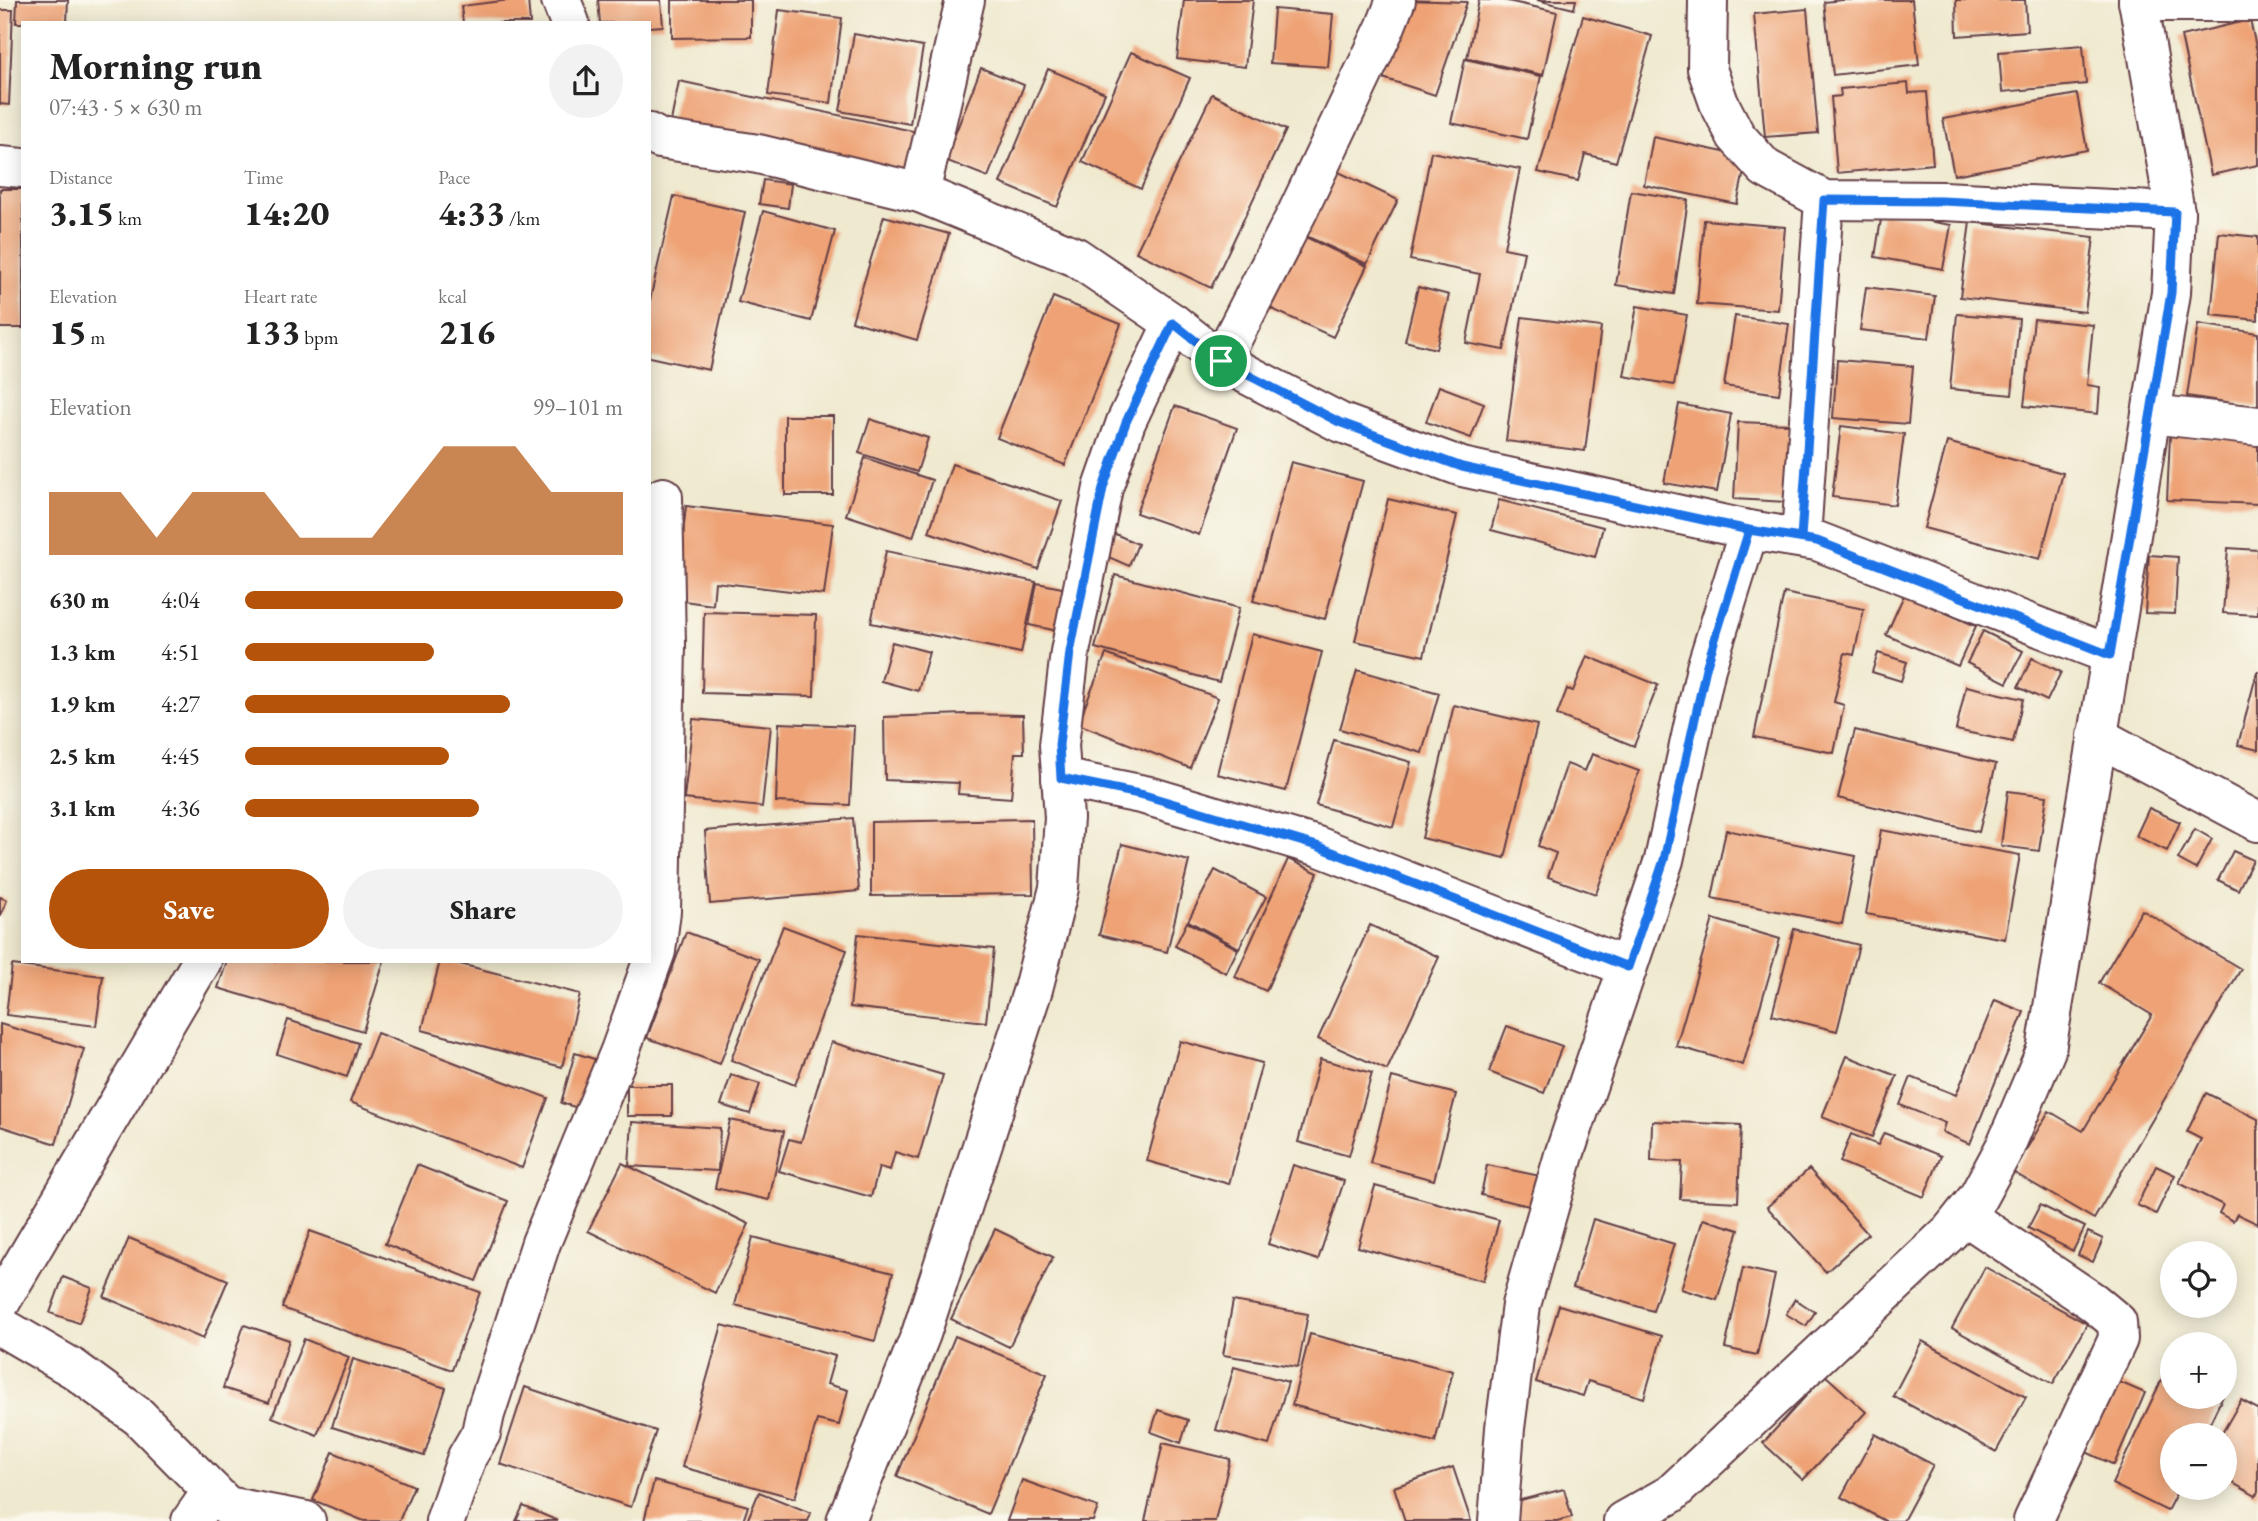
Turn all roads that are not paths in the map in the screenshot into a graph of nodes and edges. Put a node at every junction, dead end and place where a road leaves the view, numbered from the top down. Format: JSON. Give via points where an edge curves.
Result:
{"nodes":[{"id":1,"x":561,"y":0,"type":"edge"},
{"id":2,"x":965,"y":0,"type":"edge"},
{"id":3,"x":1396,"y":0,"type":"edge"},
{"id":4,"x":1708,"y":0,"type":"edge"},
{"id":5,"x":2138,"y":1,"type":"edge"},
{"id":6,"x":2258,"y":2,"type":"edge"},
{"id":7,"x":569,"y":21,"type":"edge"},
{"id":8,"x":653,"y":137,"type":"edge"},
{"id":9,"x":0,"y":166,"type":"edge"},
{"id":10,"x":21,"y":168,"type":"edge"},
{"id":11,"x":920,"y":193,"type":"junction"},
{"id":12,"x":1824,"y":200,"type":"junction"},
{"id":13,"x":2175,"y":212,"type":"junction"},
{"id":14,"x":1173,"y":323,"type":"junction"},
{"id":15,"x":1221,"y":361,"type":"junction"},
{"id":16,"x":2151,"y":414,"type":"junction"},
{"id":17,"x":2258,"y":426,"type":"edge"},
{"id":18,"x":663,"y":497,"type":"dead end"},
{"id":19,"x":1749,"y":530,"type":"junction"},
{"id":20,"x":1801,"y":538,"type":"junction"},
{"id":21,"x":2110,"y":655,"type":"junction"},
{"id":22,"x":2097,"y":736,"type":"junction"},
{"id":23,"x":1061,"y":778,"type":"junction"},
{"id":24,"x":2258,"y":822,"type":"edge"},
{"id":25,"x":201,"y":963,"type":"edge"},
{"id":26,"x":1628,"y":967,"type":"junction"},
{"id":27,"x":1964,"y":1215,"type":"junction"},
{"id":28,"x":0,"y":1303,"type":"edge"},
{"id":29,"x":0,"y":1326,"type":"edge"},
{"id":30,"x":201,"y":1506,"type":"edge"},
{"id":31,"x":306,"y":1521,"type":"edge"},
{"id":32,"x":445,"y":1521,"type":"edge"},
{"id":33,"x":846,"y":1521,"type":"edge"},
{"id":34,"x":1498,"y":1521,"type":"edge"},
{"id":35,"x":1623,"y":1521,"type":"edge"},
{"id":36,"x":2033,"y":1521,"type":"edge"}],
"edges":[{"from":1,"to":7,"type":"street"},
{"from":2,"to":11,"type":"street"},
{"from":3,"to":15,"type":"street","via":[[1297,214]]},
{"from":4,"to":12,"type":"street","via":[[1707,68],[1736,136],[1765,169]]},
{"from":5,"to":6,"type":"street"},
{"from":5,"to":13,"type":"street"},
{"from":8,"to":11,"type":"street","via":[[758,154]]},
{"from":9,"to":10,"type":"street"},
{"from":11,"to":14,"type":"street","via":[[1076,257]]},
{"from":12,"to":13,"type":"street"},
{"from":12,"to":20,"type":"street"},
{"from":13,"to":16,"type":"street","via":[[2171,293]]},
{"from":14,"to":15,"type":"street"},
{"from":14,"to":23,"type":"street","via":[[1126,422],[1103,488],[1070,652],[1059,745]]},
{"from":15,"to":19,"type":"street","via":[[1339,422],[1462,467]]},
{"from":16,"to":17,"type":"street"},
{"from":16,"to":21,"type":"street"},
{"from":18,"to":32,"type":"street","via":[[666,657],[661,911],[656,951],[541,1243],[481,1433],[467,1457]]},
{"from":19,"to":20,"type":"street"},
{"from":19,"to":26,"type":"street","via":[[1706,668],[1664,860]]},
{"from":20,"to":21,"type":"street"},
{"from":21,"to":22,"type":"street"},
{"from":22,"to":24,"type":"street"},
{"from":22,"to":27,"type":"street","via":[[2046,1050],[2005,1147]]},
{"from":23,"to":26,"type":"street","via":[[1144,795],[1317,846]]},
{"from":23,"to":33,"type":"street","via":[[1065,818],[1059,888],[1033,989],[921,1334]]},
{"from":25,"to":28,"type":"street"},
{"from":26,"to":34,"type":"street","via":[[1564,1155],[1521,1305]]},
{"from":27,"to":35,"type":"street","via":[[1671,1494]]},
{"from":27,"to":36,"type":"street","via":[[2117,1322],[2118,1339]]},
{"from":29,"to":30,"type":"street","via":[[74,1369],[139,1417]]},
{"from":30,"to":31,"type":"street","via":[[227,1506]]}]}
